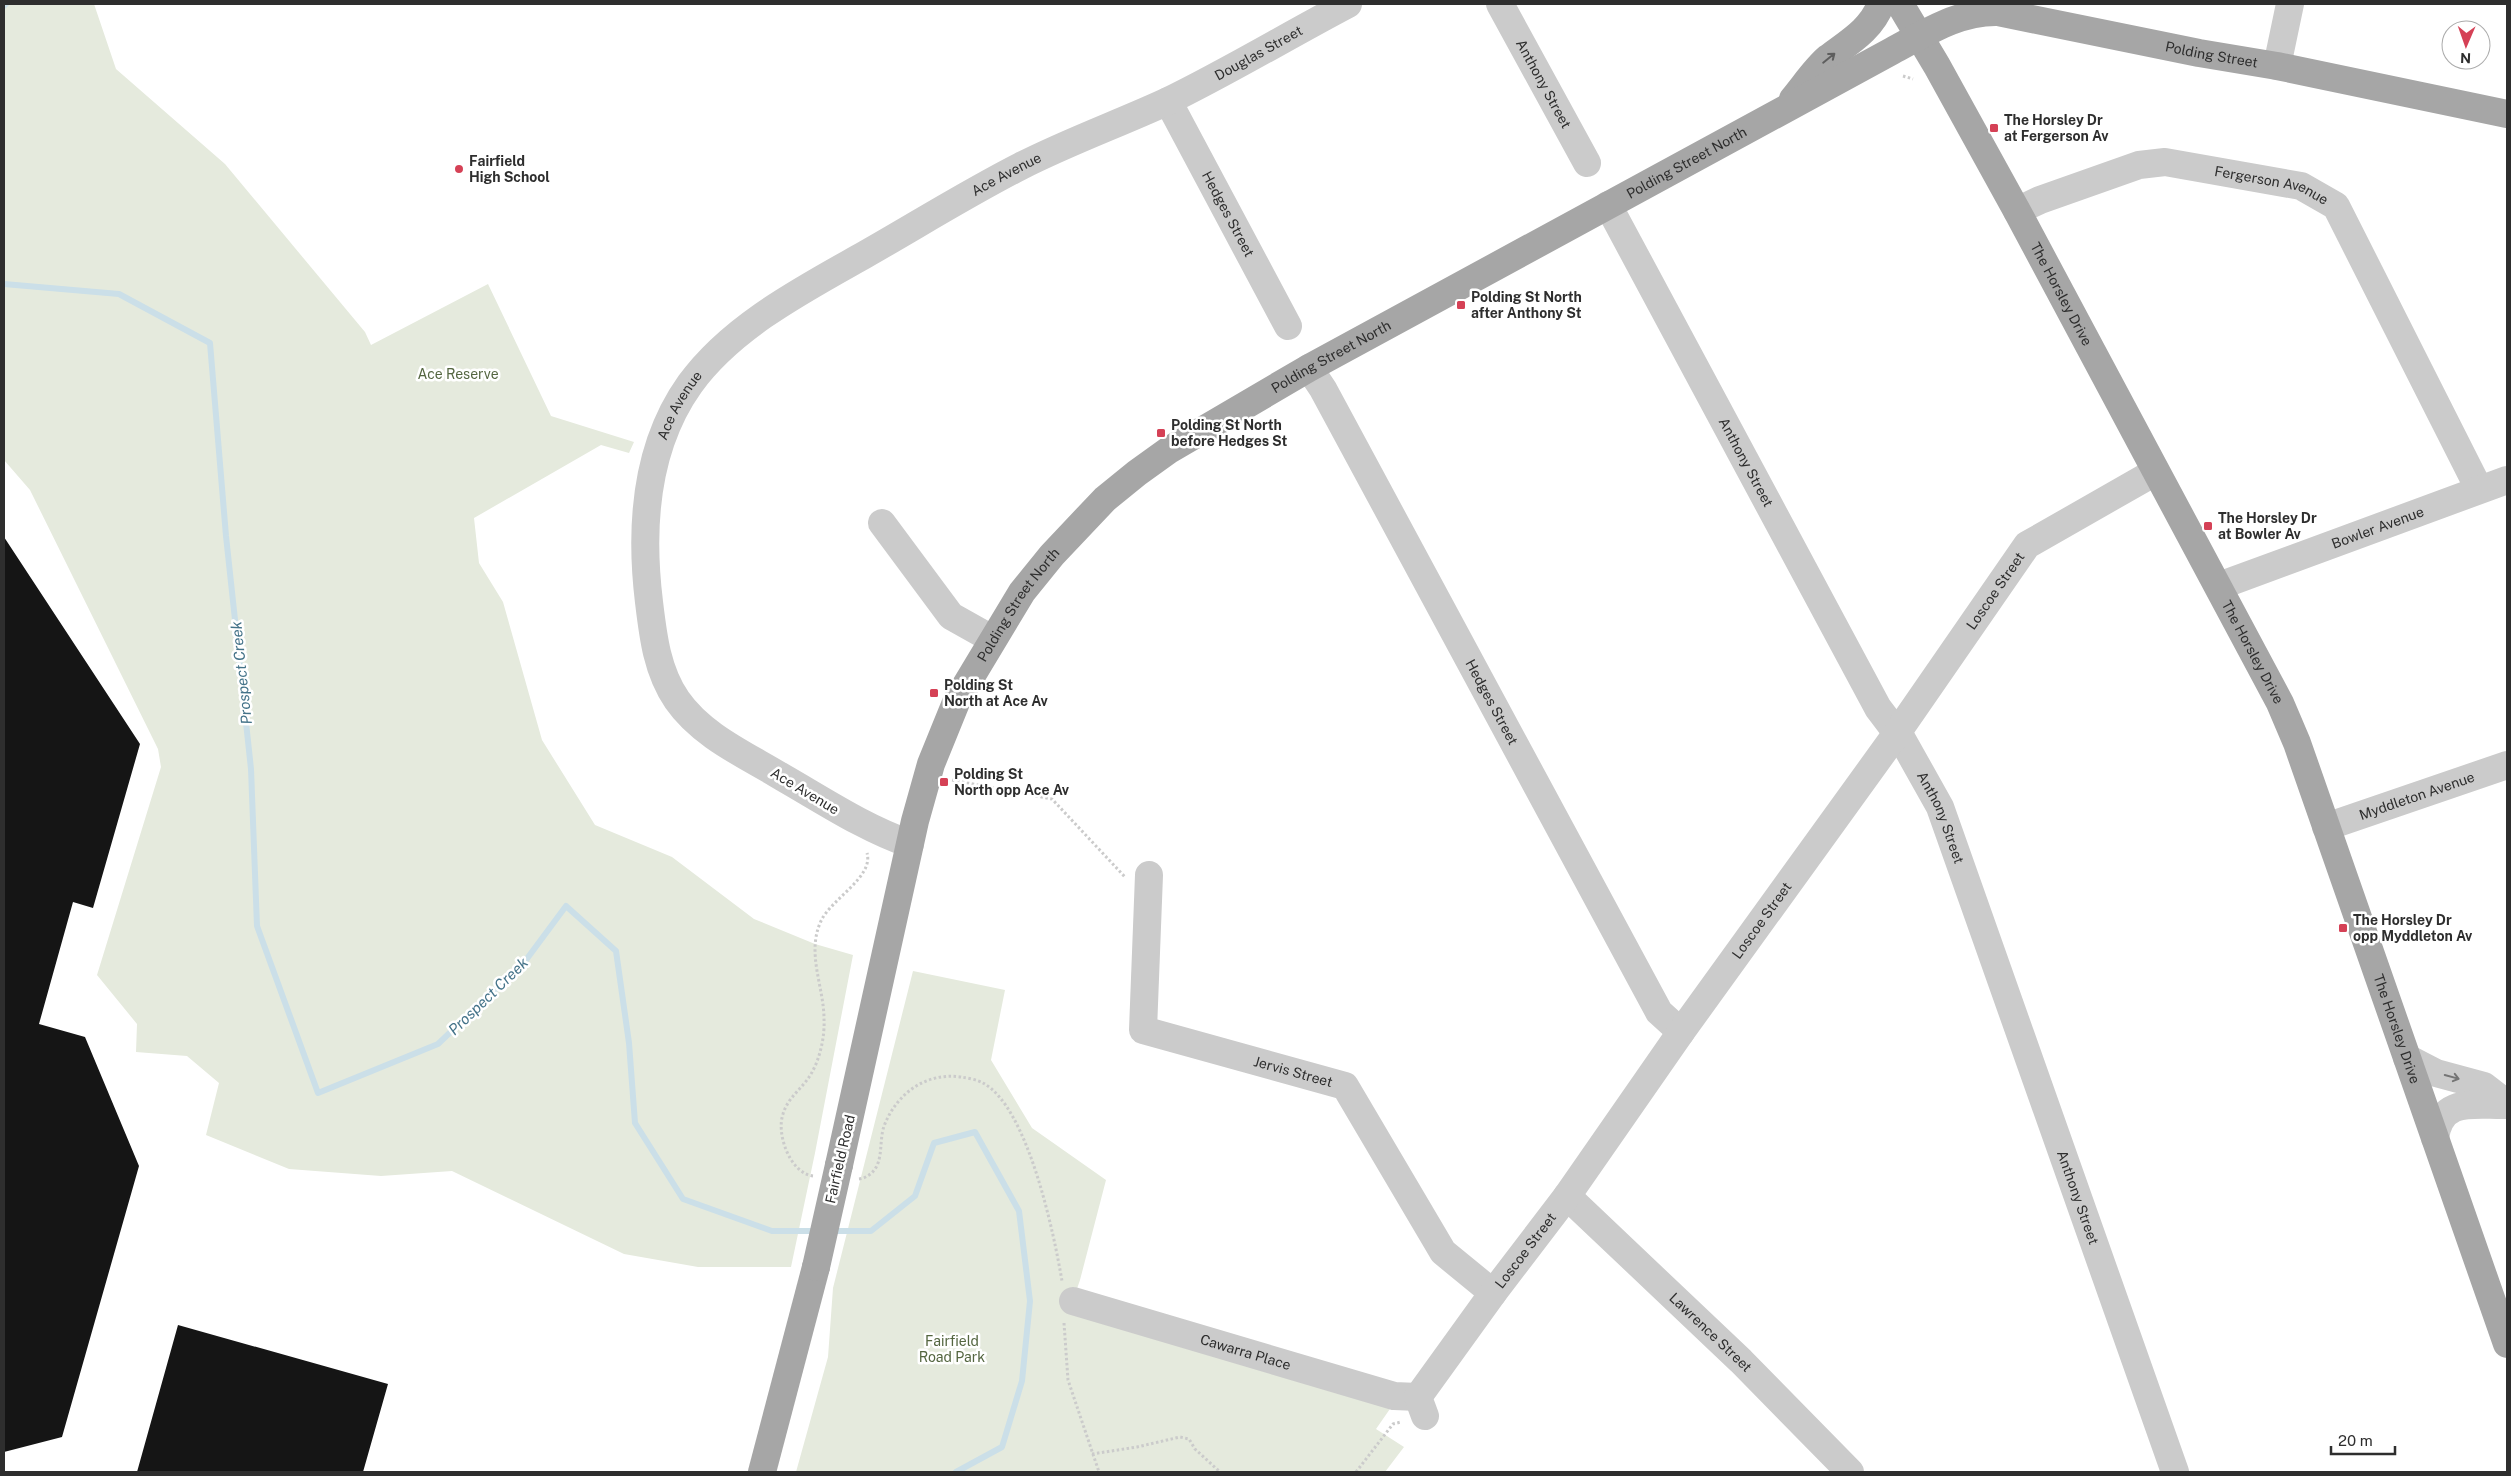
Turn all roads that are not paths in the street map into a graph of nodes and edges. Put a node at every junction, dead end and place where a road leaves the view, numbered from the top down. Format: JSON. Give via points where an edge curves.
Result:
{"nodes":[{"id":1,"x":1348,"y":4,"type":"edge"},
{"id":2,"x":1500,"y":4,"type":"edge"},
{"id":3,"x":1881,"y":4,"type":"edge"},
{"id":4,"x":1900,"y":4,"type":"edge"},
{"id":5,"x":1993,"y":4,"type":"edge"},
{"id":6,"x":2290,"y":4,"type":"edge"},
{"id":7,"x":2021,"y":17,"type":"junction"},
{"id":8,"x":1920,"y":36,"type":"junction"},
{"id":9,"x":2277,"y":66,"type":"junction"},
{"id":10,"x":1168,"y":101,"type":"junction"},
{"id":11,"x":1786,"y":108,"type":"junction"},
{"id":12,"x":2507,"y":114,"type":"edge"},
{"id":13,"x":1587,"y":163,"type":"dead end"},
{"id":14,"x":1608,"y":205,"type":"junction"},
{"id":15,"x":2017,"y":211,"type":"junction"},
{"id":16,"x":1288,"y":326,"type":"dead end"},
{"id":17,"x":1309,"y":368,"type":"junction"},
{"id":18,"x":2155,"y":472,"type":"junction"},
{"id":19,"x":2507,"y":480,"type":"edge"},
{"id":20,"x":2479,"y":489,"type":"junction"},
{"id":21,"x":882,"y":523,"type":"dead end"},
{"id":22,"x":2219,"y":586,"type":"junction"},
{"id":23,"x":992,"y":639,"type":"junction"},
{"id":24,"x":1897,"y":733,"type":"junction"},
{"id":25,"x":2507,"y":765,"type":"edge"},
{"id":26,"x":2326,"y":827,"type":"junction"},
{"id":27,"x":910,"y":844,"type":"junction"},
{"id":28,"x":1148,"y":888,"type":"road end"},
{"id":29,"x":1682,"y":1032,"type":"junction"},
{"id":30,"x":2407,"y":1058,"type":"junction"},
{"id":31,"x":2507,"y":1105,"type":"edge"},
{"id":32,"x":2435,"y":1138,"type":"junction"},
{"id":33,"x":1567,"y":1196,"type":"junction"},
{"id":34,"x":1493,"y":1293,"type":"junction"},
{"id":35,"x":1069,"y":1302,"type":"road end"},
{"id":36,"x":2507,"y":1344,"type":"edge"},
{"id":37,"x":1421,"y":1407,"type":"joint"},
{"id":38,"x":762,"y":1472,"type":"edge"},
{"id":39,"x":1850,"y":1472,"type":"edge"},
{"id":40,"x":2175,"y":1472,"type":"edge"}],
"edges":[{"from":1,"to":10,"type":"street","name":"Douglas Street"},
{"from":2,"to":13,"type":"street","name":"Anthony Street"},
{"from":11,"to":3,"type":"main road","one_way":true,"via":[[1827,59],[1853,42],[1867,27]]},
{"from":4,"to":8,"type":"main road","name":"The Horsley Drive"},
{"from":5,"to":7,"type":"main road"},
{"from":6,"to":9,"type":"street"},
{"from":7,"to":8,"type":"main road","name":"Polding Street","via":[[1979,12]]},
{"from":7,"to":9,"type":"main road","name":"Polding Street","via":[[2199,54]]},
{"from":8,"to":11,"type":"main road","name":"Polding Street North"},
{"from":8,"to":15,"type":"main road","name":"The Horsley Drive"},
{"from":9,"to":12,"type":"main road","name":"Polding Street"},
{"from":10,"to":16,"type":"street","name":"Hedges Street"},
{"from":10,"to":27,"type":"street","name":"Ace Avenue","via":[[1023,165],[823,278],[749,326],[690,384],[660,442],[645,518],[646,576],[657,656],[678,701],[710,733],[736,750],[849,817]]},
{"from":11,"to":14,"type":"main road","name":"Polding Street North"},
{"from":14,"to":17,"type":"main road","name":"Polding Street North"},
{"from":14,"to":24,"type":"street","name":"Anthony Street","via":[[1878,708]]},
{"from":15,"to":18,"type":"main road","name":"The Horsley Drive"},
{"from":15,"to":20,"type":"street","name":"Fergerson Avenue","via":[[2139,165],[2166,162],[2301,186],[2336,206]]},
{"from":17,"to":23,"type":"main road","name":"Polding Street North","via":[[1169,450],[1105,499],[1046,562]]},
{"from":17,"to":29,"type":"street","name":"Hedges Street","via":[[1660,1012]]},
{"from":18,"to":22,"type":"main road","name":"The Horsley Drive"},
{"from":18,"to":24,"type":"street","name":"Loscoe Street","via":[[2026,545]]},
{"from":19,"to":20,"type":"street","name":"Bowler Avenue"},
{"from":20,"to":22,"type":"street","name":"Bowler Avenue"},
{"from":21,"to":23,"type":"street","via":[[951,616]]},
{"from":22,"to":26,"type":"main road","name":"The Horsley Drive","via":[[2280,703]]},
{"from":23,"to":27,"type":"main road","name":"Polding Street North","via":[[957,700],[931,764]]},
{"from":24,"to":29,"type":"street","name":"Loscoe Street"},
{"from":24,"to":40,"type":"street","name":"Anthony Street","via":[[1940,807]]},
{"from":25,"to":26,"type":"street","name":"Myddleton Avenue"},
{"from":26,"to":30,"type":"main road","name":"The Horsley Drive"},
{"from":27,"to":38,"type":"main road","name":"Fairfield Road","bridge":true,"via":[[816,1268]]},
{"from":28,"to":34,"type":"street","name":"Jervis Street","via":[[1143,1030],[1346,1086],[1443,1252]]},
{"from":29,"to":33,"type":"street","name":"Loscoe Street"},
{"from":30,"to":31,"type":"street","one_way":true,"via":[[2436,1073],[2484,1086]]},
{"from":30,"to":32,"type":"main road","name":"The Horsley Drive"},
{"from":31,"to":32,"type":"street","via":[[2460,1105],[2440,1119]]},
{"from":32,"to":36,"type":"main road","name":"The Horsley Drive"},
{"from":33,"to":34,"type":"street","name":"Loscoe Street"},
{"from":33,"to":39,"type":"street","name":"Lawrence Street","via":[[1741,1361]]},
{"from":34,"to":37,"type":"street","name":"Loscoe Street"},
{"from":35,"to":37,"type":"street","name":"Cawarra Place","via":[[1394,1396]]}]}
